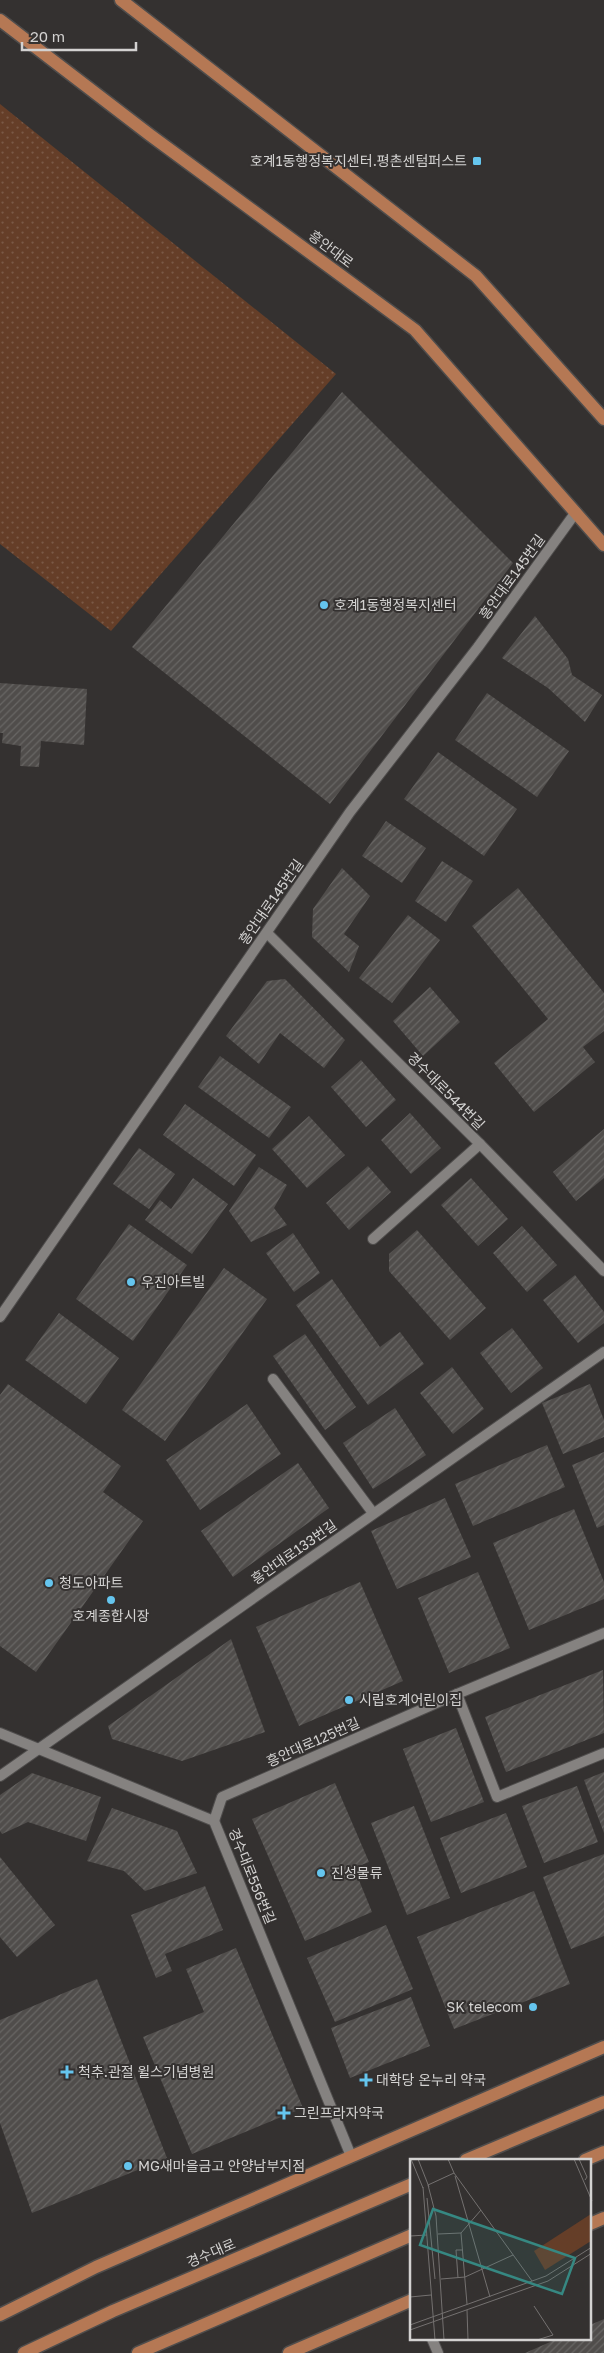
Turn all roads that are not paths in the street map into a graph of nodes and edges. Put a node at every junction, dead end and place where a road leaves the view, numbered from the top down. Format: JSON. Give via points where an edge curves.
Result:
{"nodes":[{"id":1,"x":121,"y":0,"type":"edge"},
{"id":2,"x":0,"y":20,"type":"edge"},
{"id":3,"x":604,"y":419,"type":"edge"},
{"id":4,"x":576,"y":512,"type":"junction"},
{"id":5,"x":604,"y":545,"type":"edge"},
{"id":6,"x":267,"y":933,"type":"junction"},
{"id":7,"x":480,"y":1144,"type":"junction"},
{"id":8,"x":373,"y":1239,"type":"dead end"},
{"id":9,"x":604,"y":1270,"type":"edge"},
{"id":10,"x":0,"y":1317,"type":"edge"},
{"id":11,"x":604,"y":1352,"type":"edge"},
{"id":12,"x":273,"y":1379,"type":"dead end"},
{"id":13,"x":372,"y":1514,"type":"junction"},
{"id":14,"x":604,"y":1633,"type":"edge"},
{"id":15,"x":458,"y":1694,"type":"junction"},
{"id":16,"x":0,"y":1734,"type":"edge"},
{"id":17,"x":37,"y":1750,"type":"junction"},
{"id":18,"x":604,"y":1753,"type":"edge"},
{"id":19,"x":0,"y":1776,"type":"edge"},
{"id":20,"x":214,"y":1820,"type":"junction"},
{"id":21,"x":604,"y":2047,"type":"edge"},
{"id":22,"x":604,"y":2102,"type":"edge"},
{"id":23,"x":604,"y":2152,"type":"edge"},
{"id":24,"x":351,"y":2156,"type":"junction"},
{"id":25,"x":468,"y":2159,"type":"edge"},
{"id":26,"x":587,"y":2159,"type":"edge"},
{"id":27,"x":410,"y":2185,"type":"edge"},
{"id":28,"x":604,"y":2218,"type":"edge"},
{"id":29,"x":592,"y":2223,"type":"edge"},
{"id":30,"x":410,"y":2236,"type":"edge"},
{"id":31,"x":410,"y":2301,"type":"edge"},
{"id":32,"x":0,"y":2315,"type":"edge"},
{"id":33,"x":432,"y":2340,"type":"edge"},
{"id":34,"x":24,"y":2353,"type":"edge"},
{"id":35,"x":138,"y":2353,"type":"edge"},
{"id":36,"x":289,"y":2353,"type":"edge"},
{"id":37,"x":438,"y":2353,"type":"edge"}],
"edges":[{"from":1,"to":3,"type":"main road","via":[[476,276]]},
{"from":2,"to":4,"type":"main road","name":"흥안대로","via":[[415,330]]},
{"from":4,"to":5,"type":"main road","name":"흥안대로"},
{"from":4,"to":6,"type":"street","name":"흥안대로145번길","via":[[478,647],[350,812]]},
{"from":6,"to":7,"type":"street","name":"경수대로544번길"},
{"from":6,"to":10,"type":"street","name":"흥안대로145번길"},
{"from":7,"to":8,"type":"street"},
{"from":7,"to":9,"type":"street","name":"경수대로544번길"},
{"from":11,"to":13,"type":"street","name":"흥안대로133번길"},
{"from":12,"to":13,"type":"street"},
{"from":13,"to":17,"type":"street","name":"흥안대로133번길"},
{"from":14,"to":15,"type":"street","name":"흥안대로125번길"},
{"from":15,"to":18,"type":"street","via":[[497,1797]]},
{"from":15,"to":20,"type":"street","name":"흥안대로125번길","via":[[222,1797]]},
{"from":16,"to":17,"type":"street","name":"경수대로556번길"},
{"from":17,"to":19,"type":"street","name":"흥안대로133번길"},
{"from":17,"to":20,"type":"street","name":"경수대로556번길"},
{"from":20,"to":24,"type":"street","name":"경수대로556번길"},
{"from":21,"to":24,"type":"main road"},
{"from":22,"to":25,"type":"main road"},
{"from":23,"to":26,"type":"main road"},
{"from":24,"to":32,"type":"main road","via":[[96,2267]]},
{"from":27,"to":34,"type":"main road","name":"경수대로","via":[[113,2310]]},
{"from":28,"to":29,"type":"main road"},
{"from":30,"to":35,"type":"main road"},
{"from":31,"to":36,"type":"main road"},
{"from":33,"to":37,"type":"street"}]}
